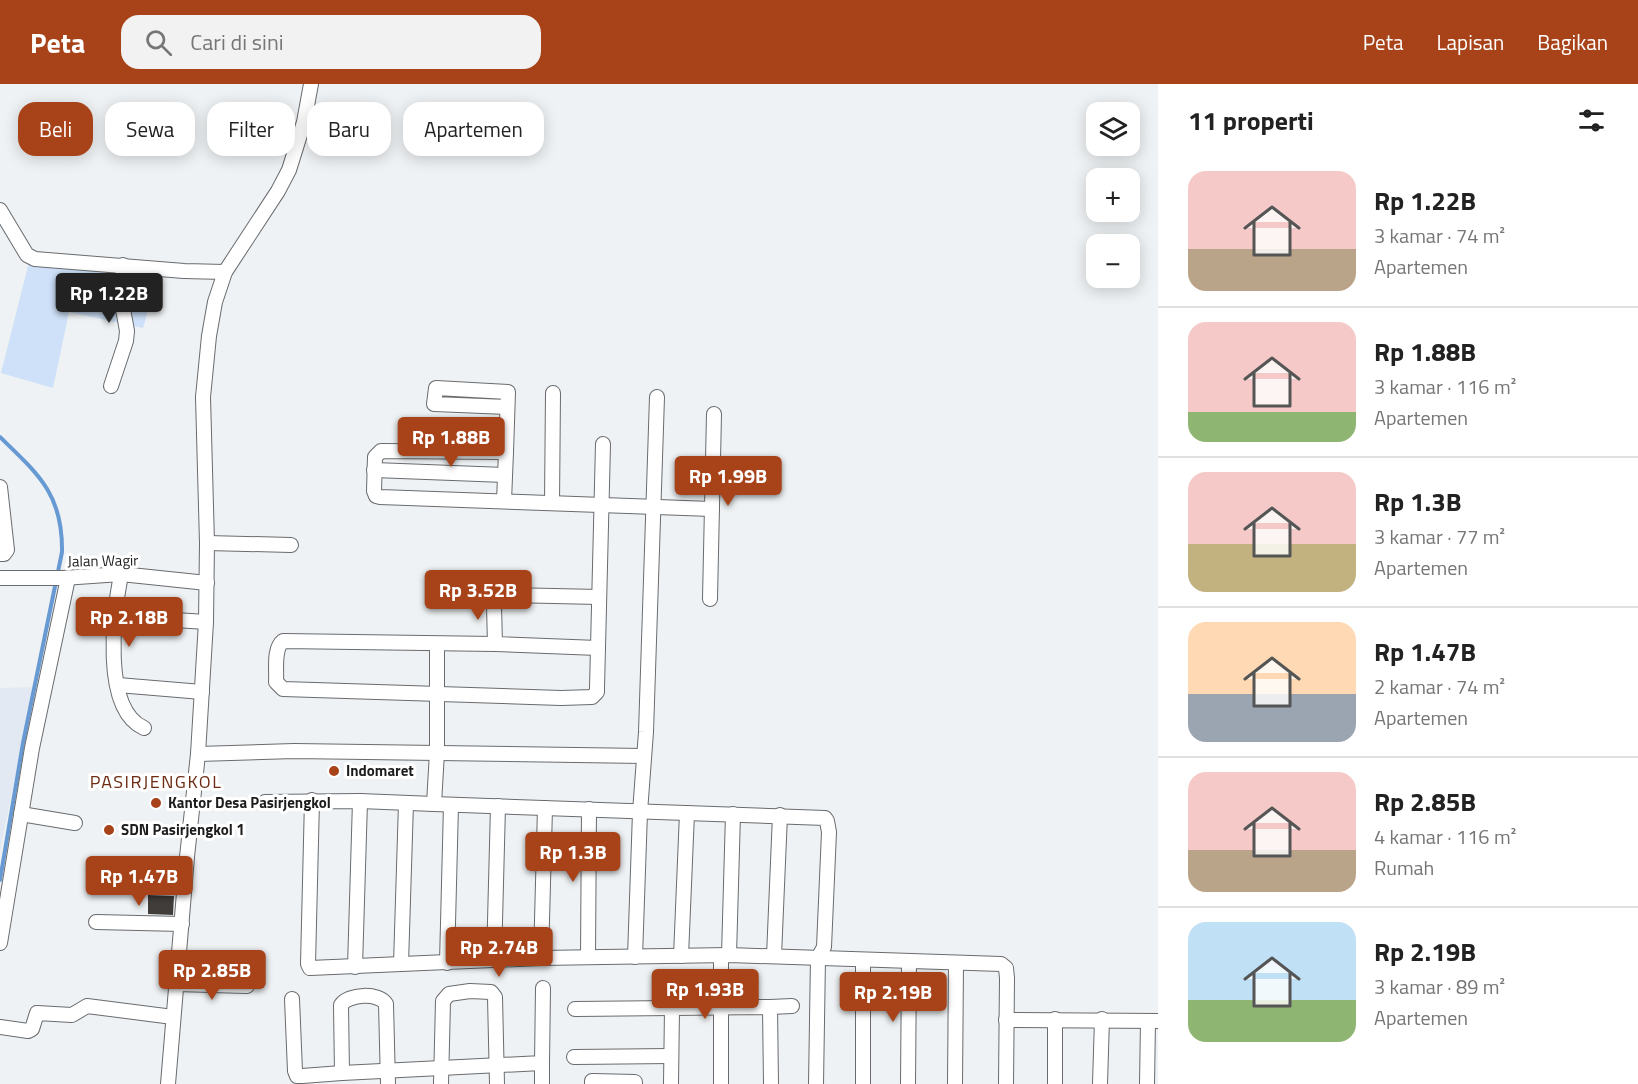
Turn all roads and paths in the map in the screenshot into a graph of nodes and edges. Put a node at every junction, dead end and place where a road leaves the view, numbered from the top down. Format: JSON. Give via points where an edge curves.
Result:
{"nodes":[{"id":1,"x":311,"y":84,"type":"edge"},
{"id":2,"x":0,"y":210,"type":"edge"},
{"id":3,"x":123,"y":265,"type":"junction"},
{"id":4,"x":225,"y":272,"type":"junction"},
{"id":5,"x":111,"y":386,"type":"dead end"},
{"id":6,"x":553,"y":393,"type":"dead end"},
{"id":7,"x":657,"y":398,"type":"dead end"},
{"id":8,"x":507,"y":407,"type":"junction"},
{"id":9,"x":714,"y":414,"type":"dead end"},
{"id":10,"x":603,"y":444,"type":"dead end"},
{"id":11,"x":506,"y":452,"type":"junction"},
{"id":12,"x":374,"y":470,"type":"junction"},
{"id":13,"x":505,"y":475,"type":"junction"},
{"id":14,"x":0,"y":488,"type":"edge"},
{"id":15,"x":504,"y":501,"type":"junction"},
{"id":16,"x":552,"y":504,"type":"junction"},
{"id":17,"x":601,"y":505,"type":"junction"},
{"id":18,"x":653,"y":507,"type":"junction"},
{"id":19,"x":712,"y":509,"type":"junction"},
{"id":20,"x":207,"y":543,"type":"junction"},
{"id":21,"x":291,"y":545,"type":"dead end"},
{"id":22,"x":0,"y":554,"type":"edge"},
{"id":23,"x":121,"y":574,"type":"junction"},
{"id":24,"x":0,"y":578,"type":"edge"},
{"id":25,"x":60,"y":578,"type":"junction"},
{"id":26,"x":207,"y":583,"type":"junction"},
{"id":27,"x":599,"y":597,"type":"junction"},
{"id":28,"x":710,"y":599,"type":"dead end"},
{"id":29,"x":175,"y":620,"type":"dead end"},
{"id":30,"x":206,"y":622,"type":"junction"},
{"id":31,"x":438,"y":644,"type":"junction"},
{"id":32,"x":495,"y":644,"type":"junction"},
{"id":33,"x":598,"y":648,"type":"junction"},
{"id":34,"x":118,"y":685,"type":"junction"},
{"id":35,"x":202,"y":692,"type":"junction"},
{"id":36,"x":436,"y":694,"type":"junction"},
{"id":37,"x":144,"y":728,"type":"dead end"},
{"id":38,"x":436,"y":752,"type":"junction"},
{"id":39,"x":198,"y":754,"type":"junction"},
{"id":40,"x":644,"y":756,"type":"junction"},
{"id":41,"x":312,"y":800,"type":"junction"},
{"id":42,"x":360,"y":801,"type":"junction"},
{"id":43,"x":265,"y":802,"type":"dead end"},
{"id":44,"x":406,"y":803,"type":"junction"},
{"id":45,"x":434,"y":804,"type":"junction"},
{"id":46,"x":451,"y":805,"type":"junction"},
{"id":47,"x":498,"y":806,"type":"junction"},
{"id":48,"x":545,"y":808,"type":"junction"},
{"id":49,"x":589,"y":809,"type":"junction"},
{"id":50,"x":640,"y":812,"type":"junction"},
{"id":51,"x":687,"y":813,"type":"junction"},
{"id":52,"x":21,"y":814,"type":"junction"},
{"id":53,"x":733,"y":814,"type":"junction"},
{"id":54,"x":780,"y":815,"type":"junction"},
{"id":55,"x":75,"y":823,"type":"dead end"},
{"id":56,"x":96,"y":922,"type":"dead end"},
{"id":57,"x":182,"y":924,"type":"junction"},
{"id":58,"x":0,"y":943,"type":"edge"},
{"id":59,"x":725,"y":955,"type":"junction"},
{"id":60,"x":681,"y":956,"type":"junction"},
{"id":61,"x":774,"y":956,"type":"junction"},
{"id":62,"x":588,"y":957,"type":"junction"},
{"id":63,"x":635,"y":957,"type":"junction"},
{"id":64,"x":541,"y":958,"type":"junction"},
{"id":65,"x":818,"y":958,"type":"junction"},
{"id":66,"x":494,"y":960,"type":"junction"},
{"id":67,"x":863,"y":960,"type":"junction"},
{"id":68,"x":909,"y":962,"type":"junction"},
{"id":69,"x":447,"y":963,"type":"junction"},
{"id":70,"x":401,"y":964,"type":"junction"},
{"id":71,"x":956,"y":964,"type":"junction"},
{"id":72,"x":355,"y":966,"type":"junction"},
{"id":73,"x":176,"y":984,"type":"junction"},
{"id":74,"x":247,"y":986,"type":"dead end"},
{"id":75,"x":543,"y":987,"type":"dead end"},
{"id":76,"x":292,"y":999,"type":"dead end"},
{"id":77,"x":792,"y":1006,"type":"dead end"},
{"id":78,"x":721,"y":1007,"type":"junction"},
{"id":79,"x":770,"y":1007,"type":"junction"},
{"id":80,"x":672,"y":1008,"type":"junction"},
{"id":81,"x":575,"y":1009,"type":"dead end"},
{"id":82,"x":173,"y":1017,"type":"junction"},
{"id":83,"x":1055,"y":1019,"type":"junction"},
{"id":84,"x":1102,"y":1019,"type":"junction"},
{"id":85,"x":1006,"y":1020,"type":"junction"},
{"id":86,"x":1153,"y":1021,"type":"edge"},
{"id":87,"x":0,"y":1027,"type":"edge"},
{"id":88,"x":671,"y":1056,"type":"junction"},
{"id":89,"x":574,"y":1057,"type":"dead end"},
{"id":90,"x":542,"y":1063,"type":"junction"},
{"id":91,"x":497,"y":1066,"type":"junction"},
{"id":92,"x":441,"y":1069,"type":"junction"},
{"id":93,"x":342,"y":1072,"type":"junction"},
{"id":94,"x":388,"y":1078,"type":"edge"},
{"id":95,"x":168,"y":1084,"type":"edge"},
{"id":96,"x":441,"y":1084,"type":"edge"},
{"id":97,"x":497,"y":1084,"type":"edge"},
{"id":98,"x":542,"y":1084,"type":"edge"},
{"id":99,"x":592,"y":1084,"type":"edge"},
{"id":100,"x":635,"y":1084,"type":"edge"},
{"id":101,"x":671,"y":1084,"type":"edge"},
{"id":102,"x":721,"y":1084,"type":"edge"},
{"id":103,"x":771,"y":1084,"type":"edge"},
{"id":104,"x":816,"y":1084,"type":"edge"},
{"id":105,"x":863,"y":1084,"type":"edge"},
{"id":106,"x":908,"y":1084,"type":"edge"},
{"id":107,"x":955,"y":1084,"type":"edge"},
{"id":108,"x":1006,"y":1084,"type":"edge"},
{"id":109,"x":1055,"y":1084,"type":"edge"},
{"id":110,"x":1100,"y":1084,"type":"edge"},
{"id":111,"x":1146,"y":1084,"type":"edge"}],
"edges":[{"from":1,"to":4,"type":"street","via":[[289,170]]},
{"from":2,"to":3,"type":"street","via":[[30,257]]},
{"from":3,"to":4,"type":"street"},
{"from":3,"to":5,"type":"street","via":[[121,298],[126,341]]},
{"from":4,"to":20,"type":"street","via":[[209,336],[203,397]]},
{"from":6,"to":16,"type":"street"},
{"from":7,"to":18,"type":"street"},
{"from":8,"to":8,"type":"street","via":[[508,392],[436,388],[434,404]]},
{"from":8,"to":11,"type":"street"},
{"from":9,"to":19,"type":"street"},
{"from":10,"to":17,"type":"street"},
{"from":11,"to":12,"type":"street","via":[[381,451],[375,457]]},
{"from":11,"to":13,"type":"street"},
{"from":12,"to":13,"type":"street"},
{"from":12,"to":15,"type":"street","via":[[378,497]]},
{"from":13,"to":15,"type":"street"},
{"from":14,"to":22,"type":"street","via":[[7,550]]},
{"from":15,"to":16,"type":"street"},
{"from":16,"to":17,"type":"street"},
{"from":17,"to":18,"type":"street"},
{"from":17,"to":27,"type":"street"},
{"from":18,"to":19,"type":"street"},
{"from":18,"to":40,"type":"street"},
{"from":19,"to":28,"type":"street"},
{"from":20,"to":21,"type":"street"},
{"from":20,"to":26,"type":"street"},
{"from":23,"to":25,"type":"street","name":"Jalan Wagir"},
{"from":23,"to":26,"type":"street","name":"Jalan Wagir"},
{"from":23,"to":34,"type":"street","via":[[112,635]]},
{"from":24,"to":25,"type":"street","name":"Jalan Wagir"},
{"from":25,"to":52,"type":"street"},
{"from":26,"to":30,"type":"street"},
{"from":27,"to":32,"type":"street","via":[[498,597],[494,606]]},
{"from":27,"to":33,"type":"street"},
{"from":29,"to":30,"type":"street"},
{"from":30,"to":35,"type":"street"},
{"from":31,"to":32,"type":"street"},
{"from":31,"to":36,"type":"street"},
{"from":31,"to":36,"type":"street","via":[[288,641],[279,644],[277,650],[276,682],[283,689]]},
{"from":32,"to":33,"type":"street"},
{"from":33,"to":36,"type":"street","via":[[597,692],[592,697]]},
{"from":34,"to":35,"type":"street"},
{"from":34,"to":37,"type":"street","via":[[125,712]]},
{"from":35,"to":39,"type":"street"},
{"from":36,"to":38,"type":"street"},
{"from":38,"to":39,"type":"street"},
{"from":38,"to":40,"type":"street"},
{"from":38,"to":45,"type":"street"},
{"from":39,"to":57,"type":"street"},
{"from":40,"to":50,"type":"street"},
{"from":41,"to":42,"type":"street"},
{"from":41,"to":43,"type":"street"},
{"from":41,"to":72,"type":"street","via":[[308,964],[310,968]]},
{"from":42,"to":44,"type":"street"},
{"from":42,"to":72,"type":"street"},
{"from":44,"to":45,"type":"street"},
{"from":44,"to":70,"type":"street"},
{"from":45,"to":46,"type":"street"},
{"from":46,"to":47,"type":"street"},
{"from":46,"to":69,"type":"street"},
{"from":47,"to":48,"type":"street"},
{"from":47,"to":66,"type":"street"},
{"from":48,"to":49,"type":"street"},
{"from":48,"to":64,"type":"street"},
{"from":49,"to":50,"type":"street"},
{"from":49,"to":62,"type":"street"},
{"from":50,"to":51,"type":"street"},
{"from":50,"to":63,"type":"street"},
{"from":51,"to":53,"type":"street"},
{"from":51,"to":60,"type":"street"},
{"from":52,"to":55,"type":"street"},
{"from":52,"to":58,"type":"street"},
{"from":53,"to":54,"type":"street"},
{"from":53,"to":59,"type":"street"},
{"from":54,"to":61,"type":"street"},
{"from":54,"to":65,"type":"street","via":[[821,816],[829,825],[824,947]]},
{"from":56,"to":57,"type":"street"},
{"from":57,"to":73,"type":"street"},
{"from":59,"to":60,"type":"street"},
{"from":59,"to":61,"type":"street"},
{"from":59,"to":78,"type":"street"},
{"from":60,"to":63,"type":"street"},
{"from":61,"to":65,"type":"street"},
{"from":62,"to":63,"type":"street"},
{"from":62,"to":64,"type":"street"},
{"from":64,"to":66,"type":"street"},
{"from":65,"to":67,"type":"street"},
{"from":65,"to":104,"type":"street"},
{"from":66,"to":69,"type":"street"},
{"from":67,"to":68,"type":"street"},
{"from":67,"to":105,"type":"street"},
{"from":68,"to":71,"type":"street"},
{"from":68,"to":106,"type":"street"},
{"from":69,"to":70,"type":"street"},
{"from":70,"to":72,"type":"street"},
{"from":71,"to":85,"type":"street","via":[[1004,966]]},
{"from":71,"to":107,"type":"street"},
{"from":73,"to":74,"type":"street"},
{"from":73,"to":82,"type":"street"},
{"from":75,"to":90,"type":"street"},
{"from":76,"to":93,"type":"street","via":[[296,1074]]},
{"from":77,"to":79,"type":"street"},
{"from":78,"to":79,"type":"street"},
{"from":78,"to":80,"type":"street"},
{"from":78,"to":102,"type":"street"},
{"from":79,"to":103,"type":"street"},
{"from":80,"to":81,"type":"street"},
{"from":80,"to":88,"type":"street"},
{"from":82,"to":87,"type":"street","via":[[87,1006],[72,1015],[37,1013],[28,1031]]},
{"from":82,"to":95,"type":"street"},
{"from":83,"to":84,"type":"street"},
{"from":83,"to":85,"type":"street"},
{"from":83,"to":109,"type":"street"},
{"from":84,"to":86,"type":"street"},
{"from":84,"to":110,"type":"street"},
{"from":85,"to":108,"type":"street"},
{"from":86,"to":111,"type":"street"},
{"from":88,"to":89,"type":"street"},
{"from":88,"to":101,"type":"street"},
{"from":90,"to":91,"type":"street"},
{"from":90,"to":98,"type":"street"},
{"from":91,"to":92,"type":"street"},
{"from":91,"to":92,"type":"street","via":[[495,998],[492,992],[477,991],[449,994],[443,1001]]},
{"from":91,"to":97,"type":"street"},
{"from":92,"to":94,"type":"street"},
{"from":92,"to":96,"type":"street"},
{"from":93,"to":94,"type":"street"},
{"from":93,"to":94,"type":"street","via":[[341,1005],[347,999],[378,997],[386,1004]]},
{"from":99,"to":100,"type":"street"}]}
